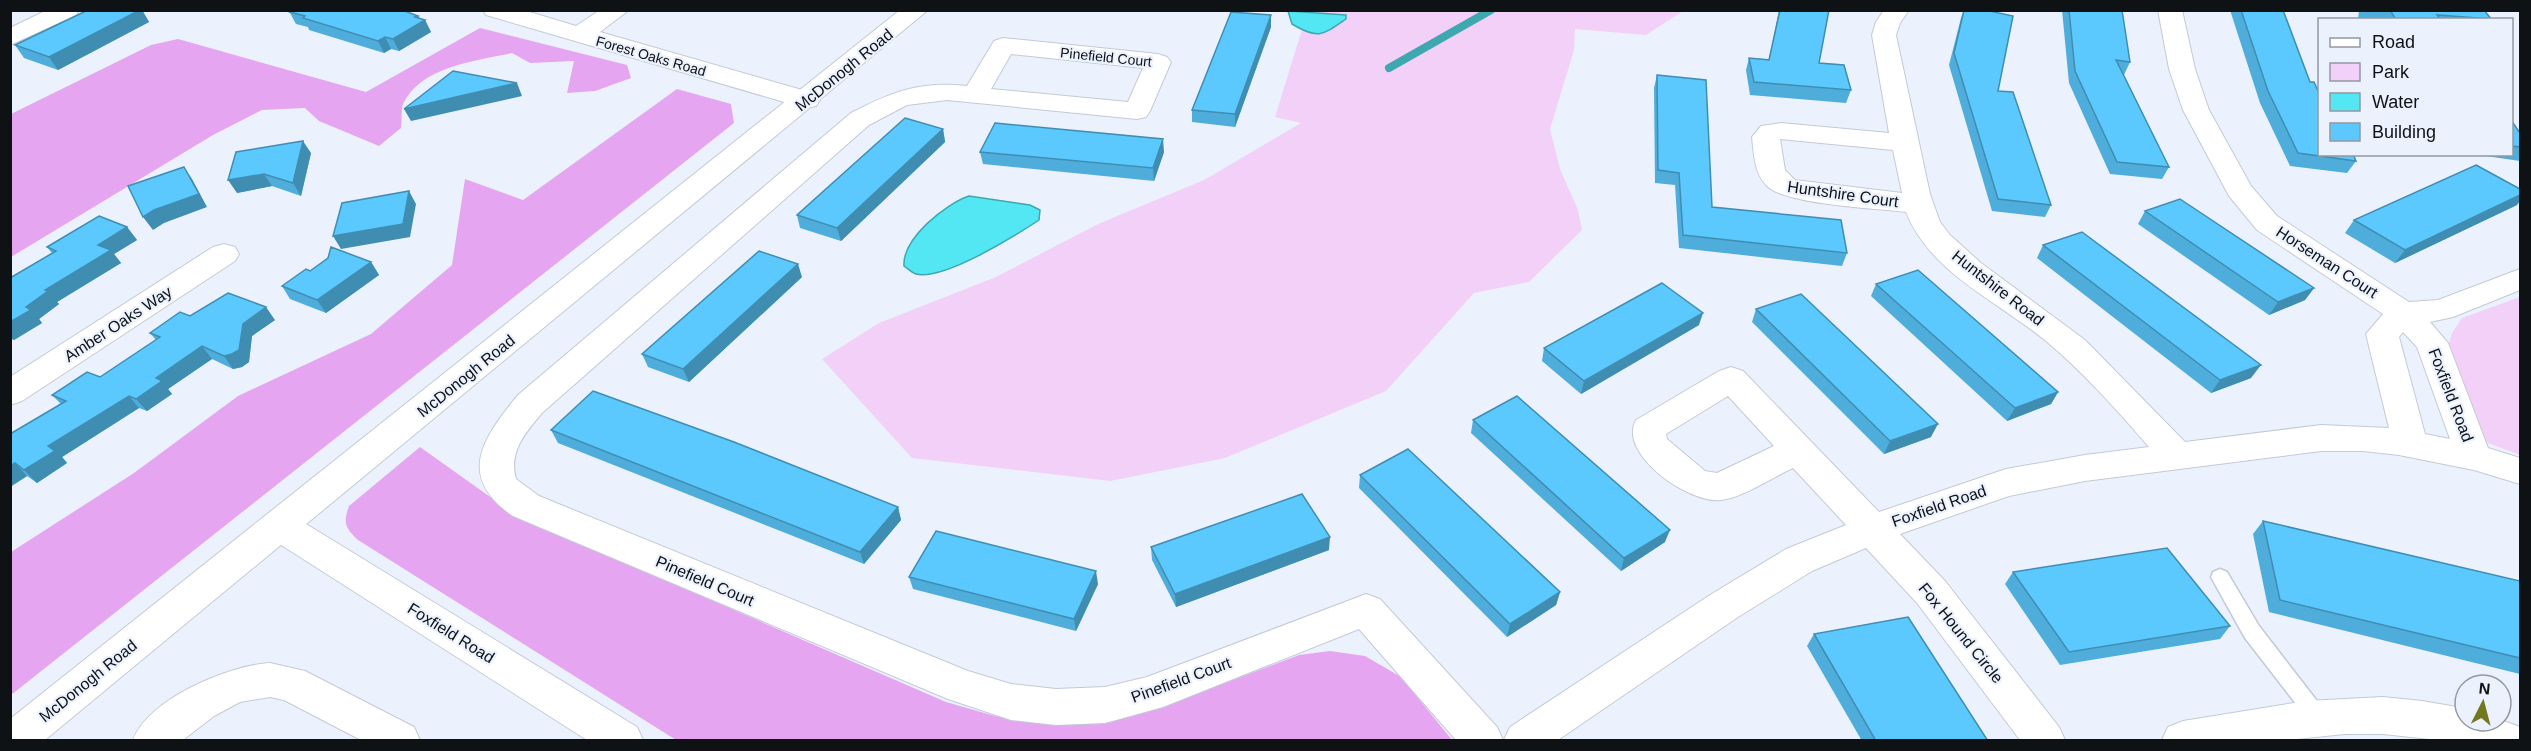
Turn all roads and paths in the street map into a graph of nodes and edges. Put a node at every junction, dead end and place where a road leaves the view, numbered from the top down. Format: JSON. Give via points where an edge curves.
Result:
{"nodes":[{"id":1,"x":67,"y":10,"type":"edge"},
{"id":2,"x":495,"y":10,"type":"edge"},
{"id":3,"x":617,"y":10,"type":"edge"},
{"id":4,"x":916,"y":10,"type":"edge"},
{"id":5,"x":1897,"y":10,"type":"edge"},
{"id":6,"x":2170,"y":10,"type":"edge"},
{"id":7,"x":579,"y":35,"type":"junction"},
{"id":8,"x":10,"y":38,"type":"edge"},
{"id":9,"x":975,"y":94,"type":"junction"},
{"id":10,"x":807,"y":100,"type":"junction"},
{"id":11,"x":1905,"y":143,"type":"junction"},
{"id":12,"x":1919,"y":204,"type":"junction"},
{"id":13,"x":224,"y":254,"type":"dead end"},
{"id":14,"x":2520,"y":279,"type":"edge"},
{"id":15,"x":2404,"y":313,"type":"junction"},
{"id":16,"x":10,"y":393,"type":"edge"},
{"id":17,"x":2409,"y":444,"type":"junction"},
{"id":18,"x":1798,"y":450,"type":"dead end"},
{"id":19,"x":2178,"y":457,"type":"junction"},
{"id":20,"x":2474,"y":457,"type":"junction"},
{"id":21,"x":2520,"y":471,"type":"edge"},
{"id":22,"x":280,"y":526,"type":"junction"},
{"id":23,"x":1873,"y":529,"type":"junction"},
{"id":24,"x":2220,"y":577,"type":"dead end"},
{"id":25,"x":2317,"y":716,"type":"junction"},
{"id":26,"x":15,"y":741,"type":"edge"},
{"id":27,"x":154,"y":741,"type":"edge"},
{"id":28,"x":399,"y":741,"type":"edge"},
{"id":29,"x":622,"y":741,"type":"edge"},
{"id":30,"x":1482,"y":741,"type":"edge"},
{"id":31,"x":1525,"y":741,"type":"edge"},
{"id":32,"x":2044,"y":741,"type":"edge"},
{"id":33,"x":2183,"y":741,"type":"edge"},
{"id":34,"x":2506,"y":741,"type":"edge"}],
"edges":[{"from":1,"to":8,"type":"street"},
{"from":2,"to":7,"type":"street","name":"Forest Oaks Road"},
{"from":3,"to":7,"type":"street"},
{"from":4,"to":10,"type":"street","name":"McDonogh Road"},
{"from":5,"to":11,"type":"street","name":"Huntshire Road","via":[[1884,35]]},
{"from":6,"to":15,"type":"street","name":"Horseman Court","via":[[2182,69],[2196,110],[2239,190],[2267,223]]},
{"from":7,"to":10,"type":"street","name":"Forest Oaks Road"},
{"from":9,"to":9,"type":"street","name":"Pinefield Court","via":[[1003,46],[1158,62],[1137,111]]},
{"from":9,"to":30,"type":"street","name":"Pinefield Court","via":[[926,93],[900,98],[860,119],[530,404],[509,429],[499,450],[495,471],[504,489],[526,506],[962,687],[1011,702],[1056,707],[1105,705],[1149,694],[1366,610]]},
{"from":10,"to":22,"type":"street","name":"McDonogh Road"},
{"from":11,"to":12,"type":"street","name":"Huntshire Road"},
{"from":11,"to":12,"type":"street","name":"Huntshire Court","via":[[1781,131],[1766,137],[1772,178],[1780,185],[1794,190]]},
{"from":12,"to":19,"type":"street","name":"Huntshire Road","via":[[1927,226],[1944,246],[2090,363]]},
{"from":13,"to":16,"type":"street","name":"Amber Oaks Way"},
{"from":14,"to":15,"type":"street","via":[[2442,310]]},
{"from":15,"to":17,"type":"street","via":[[2382,334]]},
{"from":15,"to":20,"type":"street","name":"Foxfield Road","via":[[2432,343]]},
{"from":17,"to":19,"type":"street","name":"Foxfield Road","via":[[2321,438]]},
{"from":17,"to":20,"type":"street","name":"Foxfield Road"},
{"from":18,"to":23,"type":"street","name":"Fox Hound Circle"},
{"from":19,"to":23,"type":"street","name":"Foxfield Road","via":[[2085,468],[2006,483]]},
{"from":20,"to":21,"type":"street"},
{"from":22,"to":26,"type":"street","name":"McDonogh Road"},
{"from":22,"to":29,"type":"street","name":"Foxfield Road"},
{"from":23,"to":31,"type":"street","name":"Foxfield Road","via":[[1799,560]]},
{"from":23,"to":32,"type":"street","name":"Fox Hound Circle","via":[[1938,601]]},
{"from":24,"to":25,"type":"lane","via":[[2260,647]]},
{"from":25,"to":33,"type":"street"},
{"from":25,"to":34,"type":"street","via":[[2410,716]]},
{"from":27,"to":28,"type":"street","via":[[192,708],[220,691],[272,678],[291,683]]}]}
